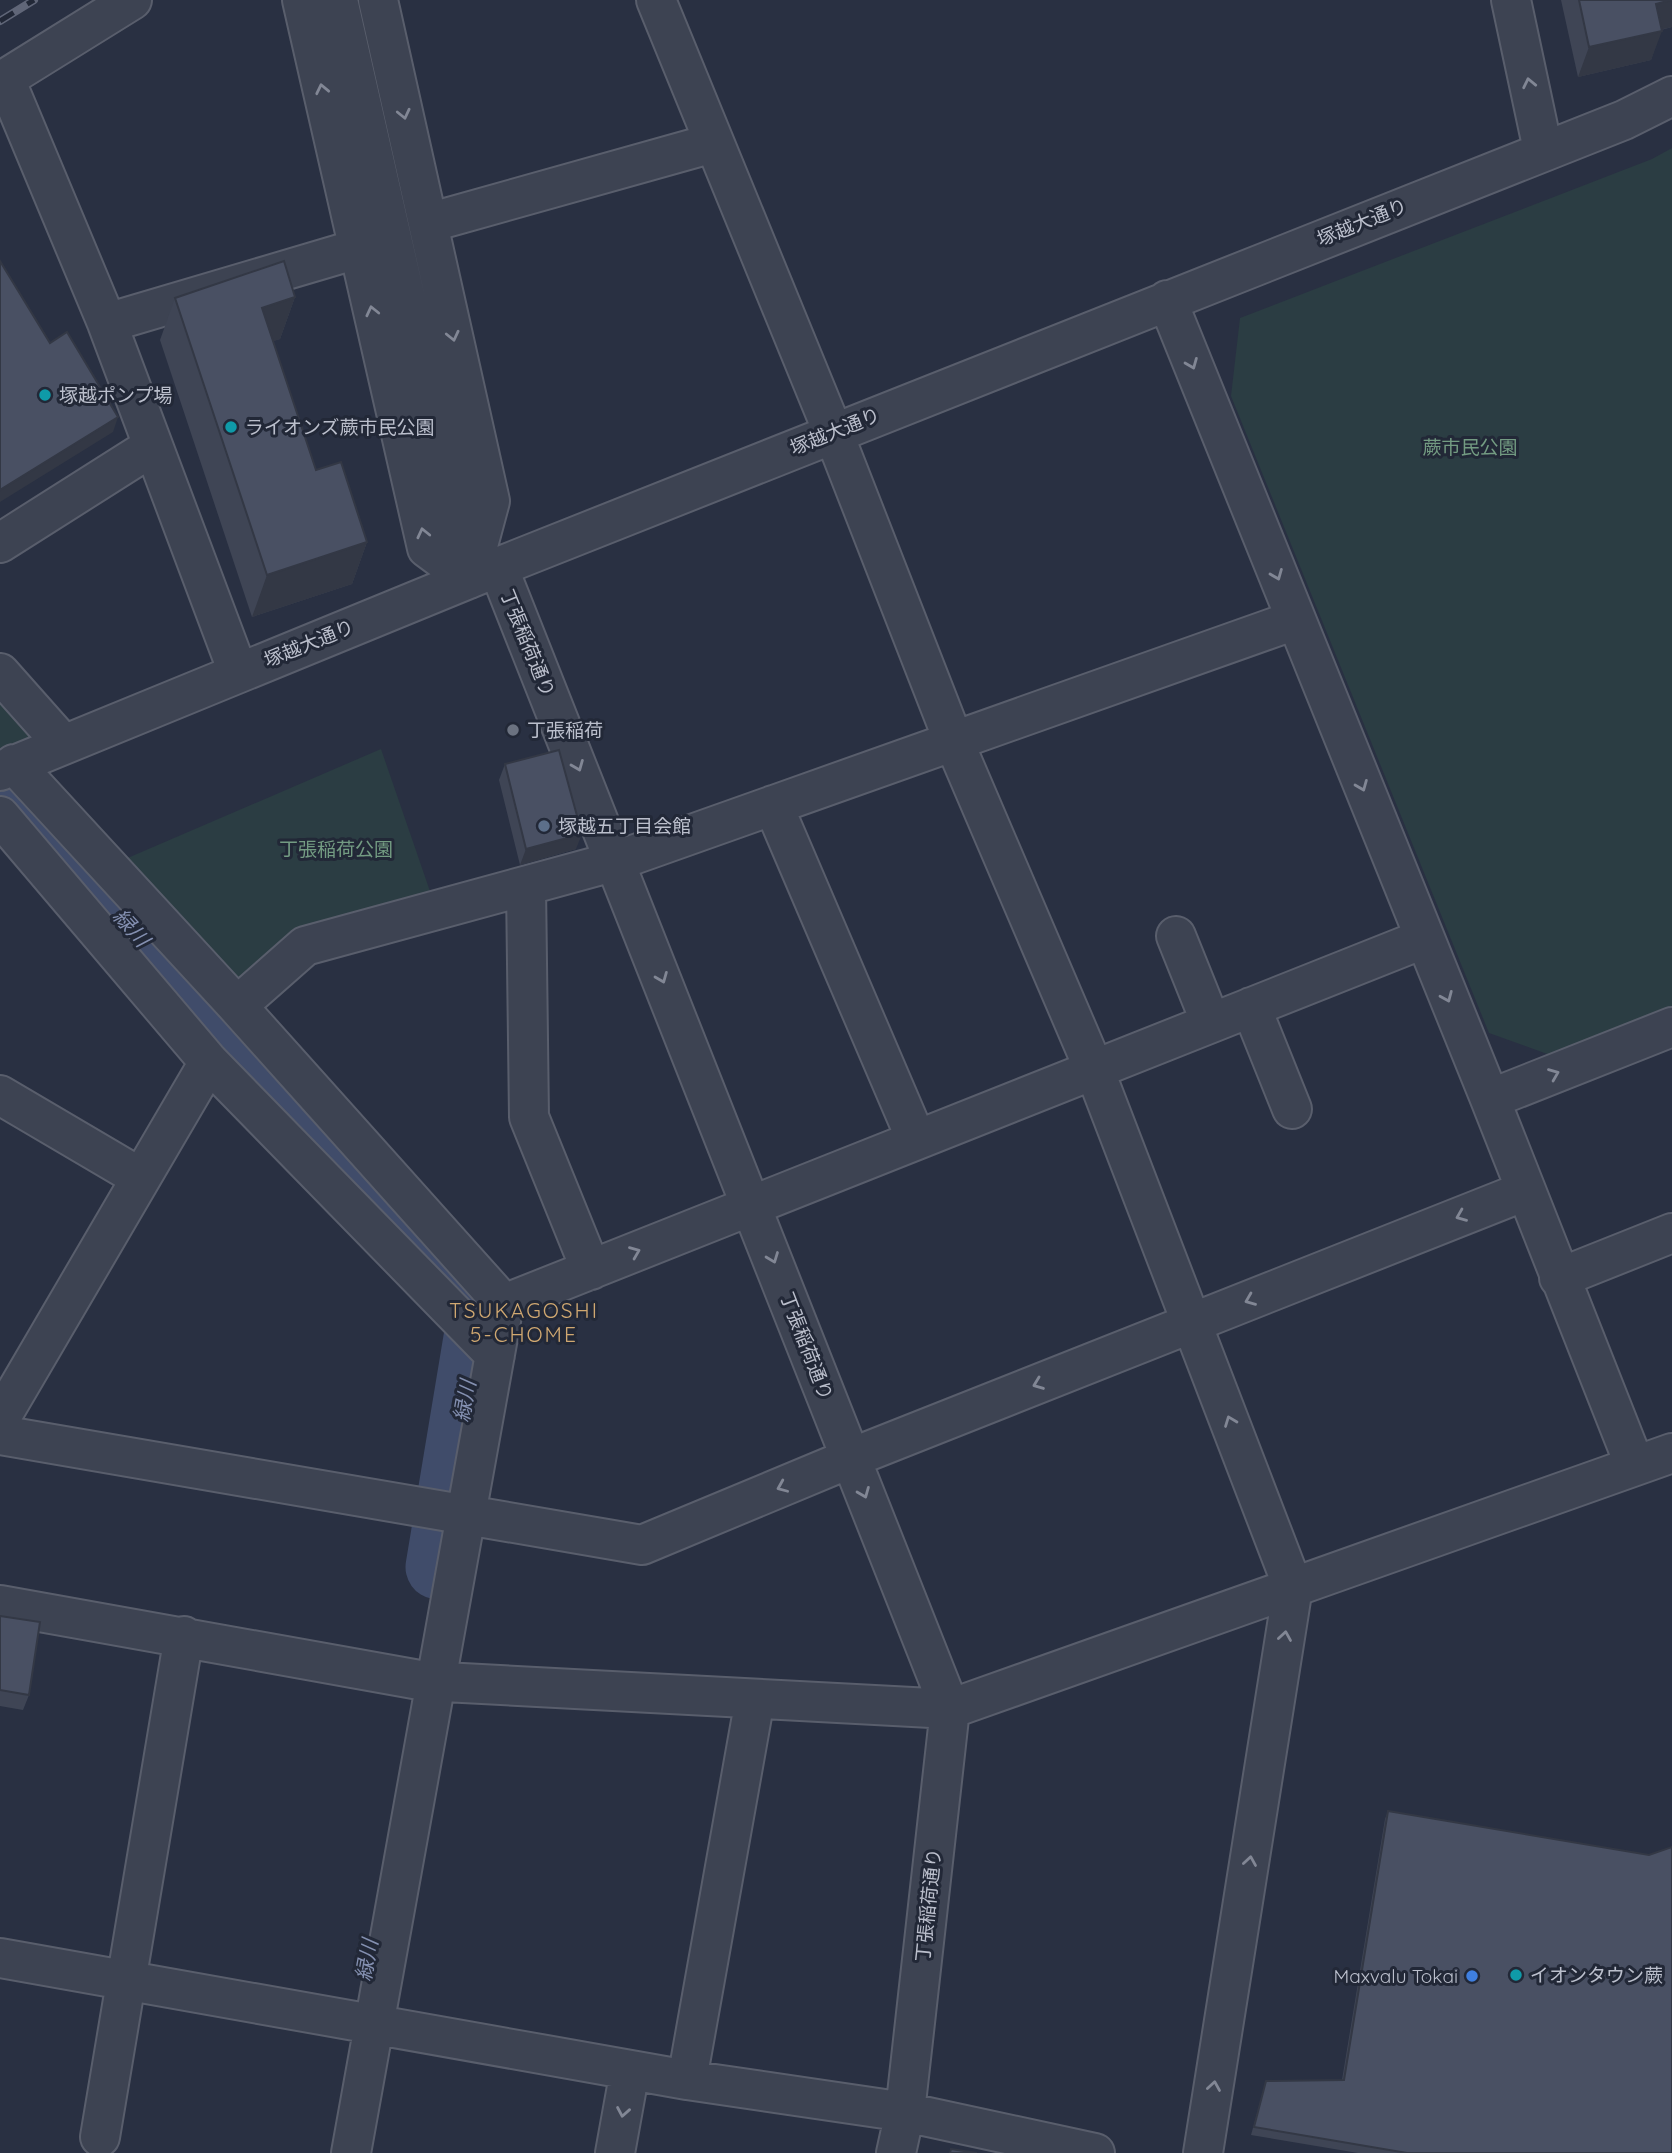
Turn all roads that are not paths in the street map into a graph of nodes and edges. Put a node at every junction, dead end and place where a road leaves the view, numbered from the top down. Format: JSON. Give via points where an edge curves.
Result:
{"nodes":[{"id":1,"x":132,"y":0,"type":"edge"},
{"id":2,"x":302,"y":0,"type":"edge"},
{"id":3,"x":338,"y":0,"type":"edge"},
{"id":4,"x":378,"y":0,"type":"edge"},
{"id":5,"x":656,"y":0,"type":"edge"},
{"id":6,"x":1511,"y":0,"type":"edge"},
{"id":7,"x":2,"y":80,"type":"edge"},
{"id":8,"x":1672,"y":96,"type":"edge"},
{"id":9,"x":713,"y":143,"type":"junction"},
{"id":10,"x":1543,"y":150,"type":"junction"},
{"id":11,"x":428,"y":223,"type":"junction"},
{"id":12,"x":357,"y":249,"type":"junction"},
{"id":13,"x":1167,"y":300,"type":"junction"},
{"id":14,"x":107,"y":323,"type":"junction"},
{"id":15,"x":833,"y":432,"type":"junction"},
{"id":16,"x":153,"y":446,"type":"junction"},
{"id":17,"x":0,"y":543,"type":"edge"},
{"id":18,"x":484,"y":573,"type":"junction"},
{"id":19,"x":1295,"y":620,"type":"junction"},
{"id":20,"x":238,"y":672,"type":"junction"},
{"id":21,"x":0,"y":673,"type":"edge"},
{"id":22,"x":954,"y":742,"type":"junction"},
{"id":23,"x":63,"y":744,"type":"junction"},
{"id":24,"x":8,"y":767,"type":"edge"},
{"id":25,"x":773,"y":806,"type":"junction"},
{"id":26,"x":0,"y":816,"type":"edge"},
{"id":27,"x":616,"y":861,"type":"junction"},
{"id":28,"x":526,"y":886,"type":"junction"},
{"id":29,"x":1176,"y":936,"type":"dead end"},
{"id":30,"x":1423,"y":939,"type":"junction"},
{"id":31,"x":237,"y":1006,"type":"junction"},
{"id":32,"x":1251,"y":1007,"type":"junction"},
{"id":33,"x":1211,"y":1023,"type":"junction"},
{"id":34,"x":1672,"y":1027,"type":"edge"},
{"id":35,"x":209,"y":1062,"type":"junction"},
{"id":36,"x":1094,"y":1069,"type":"junction"},
{"id":37,"x":0,"y":1095,"type":"edge"},
{"id":38,"x":1490,"y":1100,"type":"junction"},
{"id":39,"x":1292,"y":1109,"type":"dead end"},
{"id":40,"x":916,"y":1139,"type":"junction"},
{"id":41,"x":141,"y":1178,"type":"junction"},
{"id":42,"x":1525,"y":1191,"type":"junction"},
{"id":43,"x":752,"y":1206,"type":"junction"},
{"id":44,"x":1672,"y":1233,"type":"edge"},
{"id":45,"x":591,"y":1270,"type":"junction"},
{"id":46,"x":1559,"y":1278,"type":"junction"},
{"id":47,"x":504,"y":1304,"type":"junction"},
{"id":48,"x":1192,"y":1323,"type":"junction"},
{"id":49,"x":494,"y":1354,"type":"junction"},
{"id":50,"x":0,"y":1419,"type":"edge"},
{"id":51,"x":0,"y":1435,"type":"edge"},
{"id":52,"x":1672,"y":1453,"type":"edge"},
{"id":53,"x":851,"y":1458,"type":"junction"},
{"id":54,"x":1635,"y":1466,"type":"junction"},
{"id":55,"x":455,"y":1511,"type":"junction"},
{"id":56,"x":1293,"y":1587,"type":"junction"},
{"id":57,"x":0,"y":1605,"type":"edge"},
{"id":58,"x":184,"y":1636,"type":"junction"},
{"id":59,"x":418,"y":1680,"type":"junction"},
{"id":60,"x":755,"y":1699,"type":"junction"},
{"id":61,"x":950,"y":1709,"type":"junction"},
{"id":62,"x":0,"y":1958,"type":"edge"},
{"id":63,"x":128,"y":1981,"type":"junction"},
{"id":64,"x":359,"y":2021,"type":"junction"},
{"id":65,"x":630,"y":2070,"type":"junction"},
{"id":66,"x":687,"y":2080,"type":"junction"},
{"id":67,"x":905,"y":2112,"type":"junction"},
{"id":68,"x":100,"y":2137,"type":"dead end"},
{"id":69,"x":351,"y":2153,"type":"edge"},
{"id":70,"x":615,"y":2153,"type":"edge"},
{"id":71,"x":896,"y":2153,"type":"edge"},
{"id":72,"x":1095,"y":2153,"type":"edge"},
{"id":73,"x":1203,"y":2153,"type":"edge"}],
"edges":[{"from":1,"to":7,"type":"street"},
{"from":12,"to":2,"type":"street","one_way":true},
{"from":3,"to":18,"type":"street","name":"丁張稲荷通り","via":[[456,524]]},
{"from":4,"to":11,"type":"street","one_way":true},
{"from":5,"to":9,"type":"street"},
{"from":10,"to":6,"type":"street","one_way":true},
{"from":7,"to":14,"type":"street"},
{"from":8,"to":10,"type":"street","name":"塚越大通り","via":[[1624,120]]},
{"from":9,"to":11,"type":"street"},
{"from":9,"to":15,"type":"street"},
{"from":10,"to":13,"type":"street","name":"塚越大通り"},
{"from":11,"to":18,"type":"street","one_way":true,"via":[[490,501]]},
{"from":12,"to":14,"type":"street"},
{"from":18,"to":12,"type":"street","one_way":true,"via":[[427,548]]},
{"from":13,"to":15,"type":"street","name":"塚越大通り"},
{"from":13,"to":19,"type":"street","one_way":true},
{"from":14,"to":16,"type":"street"},
{"from":15,"to":18,"type":"street","name":"塚越大通り"},
{"from":15,"to":22,"type":"street"},
{"from":16,"to":17,"type":"street"},
{"from":16,"to":20,"type":"street"},
{"from":18,"to":20,"type":"street","name":"塚越大通り"},
{"from":18,"to":27,"type":"street","name":"丁張稲荷通り","one_way":true},
{"from":19,"to":22,"type":"street"},
{"from":19,"to":30,"type":"street","one_way":true},
{"from":20,"to":23,"type":"street","name":"塚越大通り"},
{"from":21,"to":23,"type":"street"},
{"from":22,"to":25,"type":"street"},
{"from":22,"to":36,"type":"street"},
{"from":23,"to":24,"type":"street","name":"塚越大通り"},
{"from":24,"to":31,"type":"street"},
{"from":25,"to":27,"type":"street"},
{"from":25,"to":40,"type":"street"},
{"from":26,"to":35,"type":"street"},
{"from":27,"to":28,"type":"street"},
{"from":27,"to":43,"type":"street","name":"丁張稲荷通り","one_way":true},
{"from":28,"to":31,"type":"street","via":[[305,946]]},
{"from":28,"to":45,"type":"street","via":[[529,1117]]},
{"from":29,"to":33,"type":"street"},
{"from":30,"to":32,"type":"street"},
{"from":30,"to":38,"type":"street","one_way":true},
{"from":31,"to":47,"type":"street"},
{"from":32,"to":33,"type":"street"},
{"from":32,"to":39,"type":"street"},
{"from":33,"to":36,"type":"street"},
{"from":38,"to":34,"type":"street","one_way":true},
{"from":35,"to":41,"type":"street"},
{"from":35,"to":49,"type":"street"},
{"from":36,"to":40,"type":"street"},
{"from":36,"to":48,"type":"street"},
{"from":37,"to":41,"type":"street"},
{"from":38,"to":42,"type":"street"},
{"from":40,"to":43,"type":"street"},
{"from":41,"to":50,"type":"street"},
{"from":42,"to":46,"type":"street"},
{"from":42,"to":48,"type":"street","one_way":true},
{"from":45,"to":43,"type":"street","one_way":true},
{"from":43,"to":53,"type":"street","name":"丁張稲荷通り","one_way":true},
{"from":44,"to":46,"type":"street"},
{"from":45,"to":47,"type":"street"},
{"from":46,"to":54,"type":"street"},
{"from":47,"to":49,"type":"street"},
{"from":48,"to":53,"type":"street","one_way":true},
{"from":56,"to":48,"type":"street","one_way":true},
{"from":49,"to":55,"type":"street"},
{"from":51,"to":55,"type":"street"},
{"from":52,"to":54,"type":"street"},
{"from":53,"to":55,"type":"street","one_way":true,"via":[[642,1545]]},
{"from":53,"to":61,"type":"street","name":"丁張稲荷通り","one_way":true},
{"from":54,"to":56,"type":"street"},
{"from":55,"to":59,"type":"street"},
{"from":56,"to":61,"type":"street"},
{"from":73,"to":56,"type":"street","one_way":true},
{"from":57,"to":58,"type":"street"},
{"from":58,"to":59,"type":"street"},
{"from":58,"to":63,"type":"street"},
{"from":59,"to":60,"type":"street"},
{"from":59,"to":64,"type":"street"},
{"from":60,"to":61,"type":"street"},
{"from":60,"to":66,"type":"street"},
{"from":61,"to":67,"type":"street","name":"丁張稲荷通り"},
{"from":62,"to":63,"type":"street"},
{"from":63,"to":64,"type":"street"},
{"from":63,"to":68,"type":"street"},
{"from":64,"to":65,"type":"street"},
{"from":64,"to":69,"type":"street"},
{"from":65,"to":66,"type":"street"},
{"from":65,"to":70,"type":"street","one_way":true},
{"from":66,"to":67,"type":"street"},
{"from":67,"to":71,"type":"street","name":"丁張稲荷通り"},
{"from":67,"to":72,"type":"street"}]}
